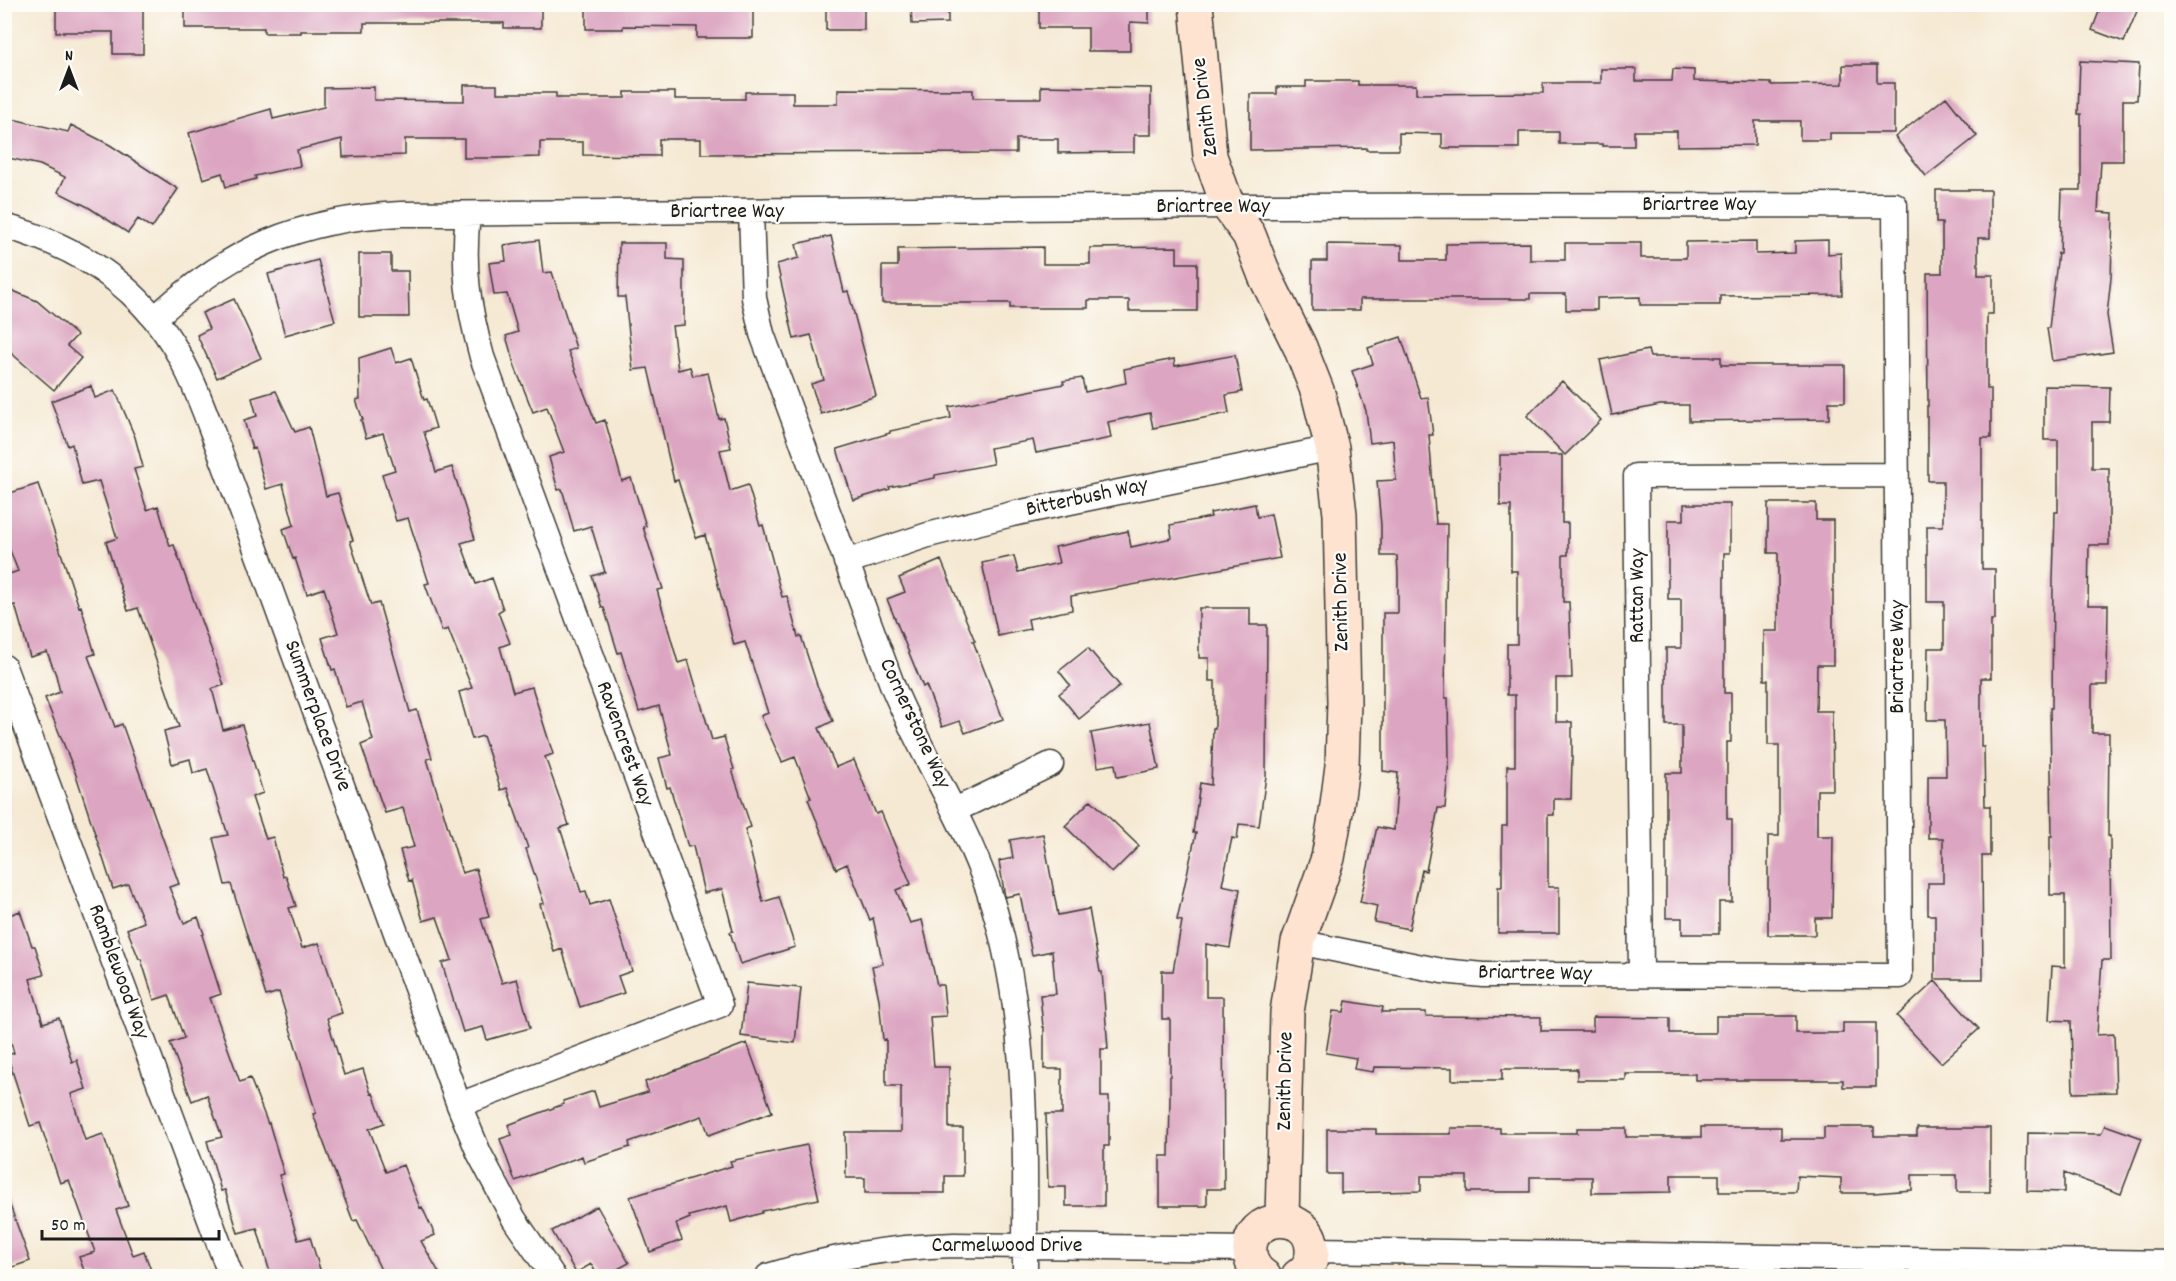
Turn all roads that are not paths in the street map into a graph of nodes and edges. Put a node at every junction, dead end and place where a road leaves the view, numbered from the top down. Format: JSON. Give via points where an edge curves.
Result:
{"nodes":[{"id":1,"x":1196,"y":4,"type":"edge"},
{"id":2,"x":1228,"y":206,"type":"junction"},
{"id":3,"x":751,"y":212,"type":"junction"},
{"id":4,"x":468,"y":214,"type":"junction"},
{"id":5,"x":4,"y":226,"type":"edge"},
{"id":6,"x":155,"y":318,"type":"junction"},
{"id":7,"x":1332,"y":448,"type":"junction"},
{"id":8,"x":1896,"y":476,"type":"junction"},
{"id":9,"x":846,"y":562,"type":"junction"},
{"id":10,"x":4,"y":667,"type":"edge"},
{"id":11,"x":1051,"y":764,"type":"dead end"},
{"id":12,"x":956,"y":810,"type":"junction"},
{"id":13,"x":1298,"y":942,"type":"junction"},
{"id":14,"x":1641,"y":975,"type":"junction"},
{"id":15,"x":459,"y":1105,"type":"junction"},
{"id":16,"x":1282,"y":1219,"type":"junction"},
{"id":17,"x":1025,"y":1246,"type":"junction"},
{"id":18,"x":1257,"y":1263,"type":"edge"},
{"id":19,"x":1305,"y":1263,"type":"edge"},
{"id":20,"x":2172,"y":1263,"type":"edge"},
{"id":21,"x":231,"y":1276,"type":"edge"},
{"id":22,"x":553,"y":1276,"type":"edge"},
{"id":23,"x":768,"y":1276,"type":"edge"},
{"id":24,"x":1025,"y":1276,"type":"edge"}],
"edges":[{"from":1,"to":2,"type":"street","name":"Zenith Drive","via":[[1210,156]]},
{"from":2,"to":3,"type":"street","name":"Briartree Way"},
{"from":2,"to":7,"type":"street","name":"Zenith Drive","via":[[1249,235],[1300,347],[1318,393]]},
{"from":2,"to":8,"type":"street","name":"Briartree Way","via":[[1895,205]]},
{"from":3,"to":4,"type":"street","name":"Briartree Way"},
{"from":3,"to":9,"type":"street","name":"Cornerstone Way","via":[[754,298],[762,334]]},
{"from":4,"to":6,"type":"street","name":"Briartree Way","via":[[364,216],[293,232],[212,271]]},
{"from":4,"to":15,"type":"street","name":"Ravencrest Way","via":[[465,280],[482,357],[720,1005]]},
{"from":5,"to":6,"type":"street","name":"Summerplace Drive","via":[[72,250],[104,271]]},
{"from":6,"to":15,"type":"street","name":"Summerplace Drive","via":[[176,346],[193,380]]},
{"from":7,"to":9,"type":"street","name":"Bitterbush Way","via":[[1011,514],[928,535]]},
{"from":7,"to":13,"type":"street","name":"Zenith Drive","via":[[1340,514],[1342,766],[1328,858]]},
{"from":8,"to":14,"type":"street","name":"Briartree Way","via":[[1900,975]]},
{"from":8,"to":14,"type":"street","name":"Rattan Way","via":[[1636,476]]},
{"from":9,"to":12,"type":"street","name":"Cornerstone Way","via":[[906,718]]},
{"from":10,"to":21,"type":"street","name":"Ramblewood Way"},
{"from":11,"to":12,"type":"street"},
{"from":12,"to":17,"type":"street","name":"Cornerstone Way","via":[[988,890],[1016,1003],[1023,1073]]},
{"from":13,"to":14,"type":"street","name":"Briartree Way","via":[[1442,971],[1483,975]]},
{"from":13,"to":16,"type":"street","name":"Zenith Drive","via":[[1287,1012]]},
{"from":15,"to":22,"type":"street","name":"Summerplace Drive","via":[[514,1219]]},
{"from":16,"to":18,"type":"street","via":[[1263,1224],[1251,1240]]},
{"from":16,"to":19,"type":"street","via":[[1302,1227],[1309,1236]]},
{"from":17,"to":18,"type":"street","name":"Carmelwood Drive"},
{"from":17,"to":23,"type":"street","name":"Carmelwood Drive","via":[[874,1250]]},
{"from":17,"to":24,"type":"street","name":"Cornerstone Way"},
{"from":19,"to":20,"type":"street"}]}
